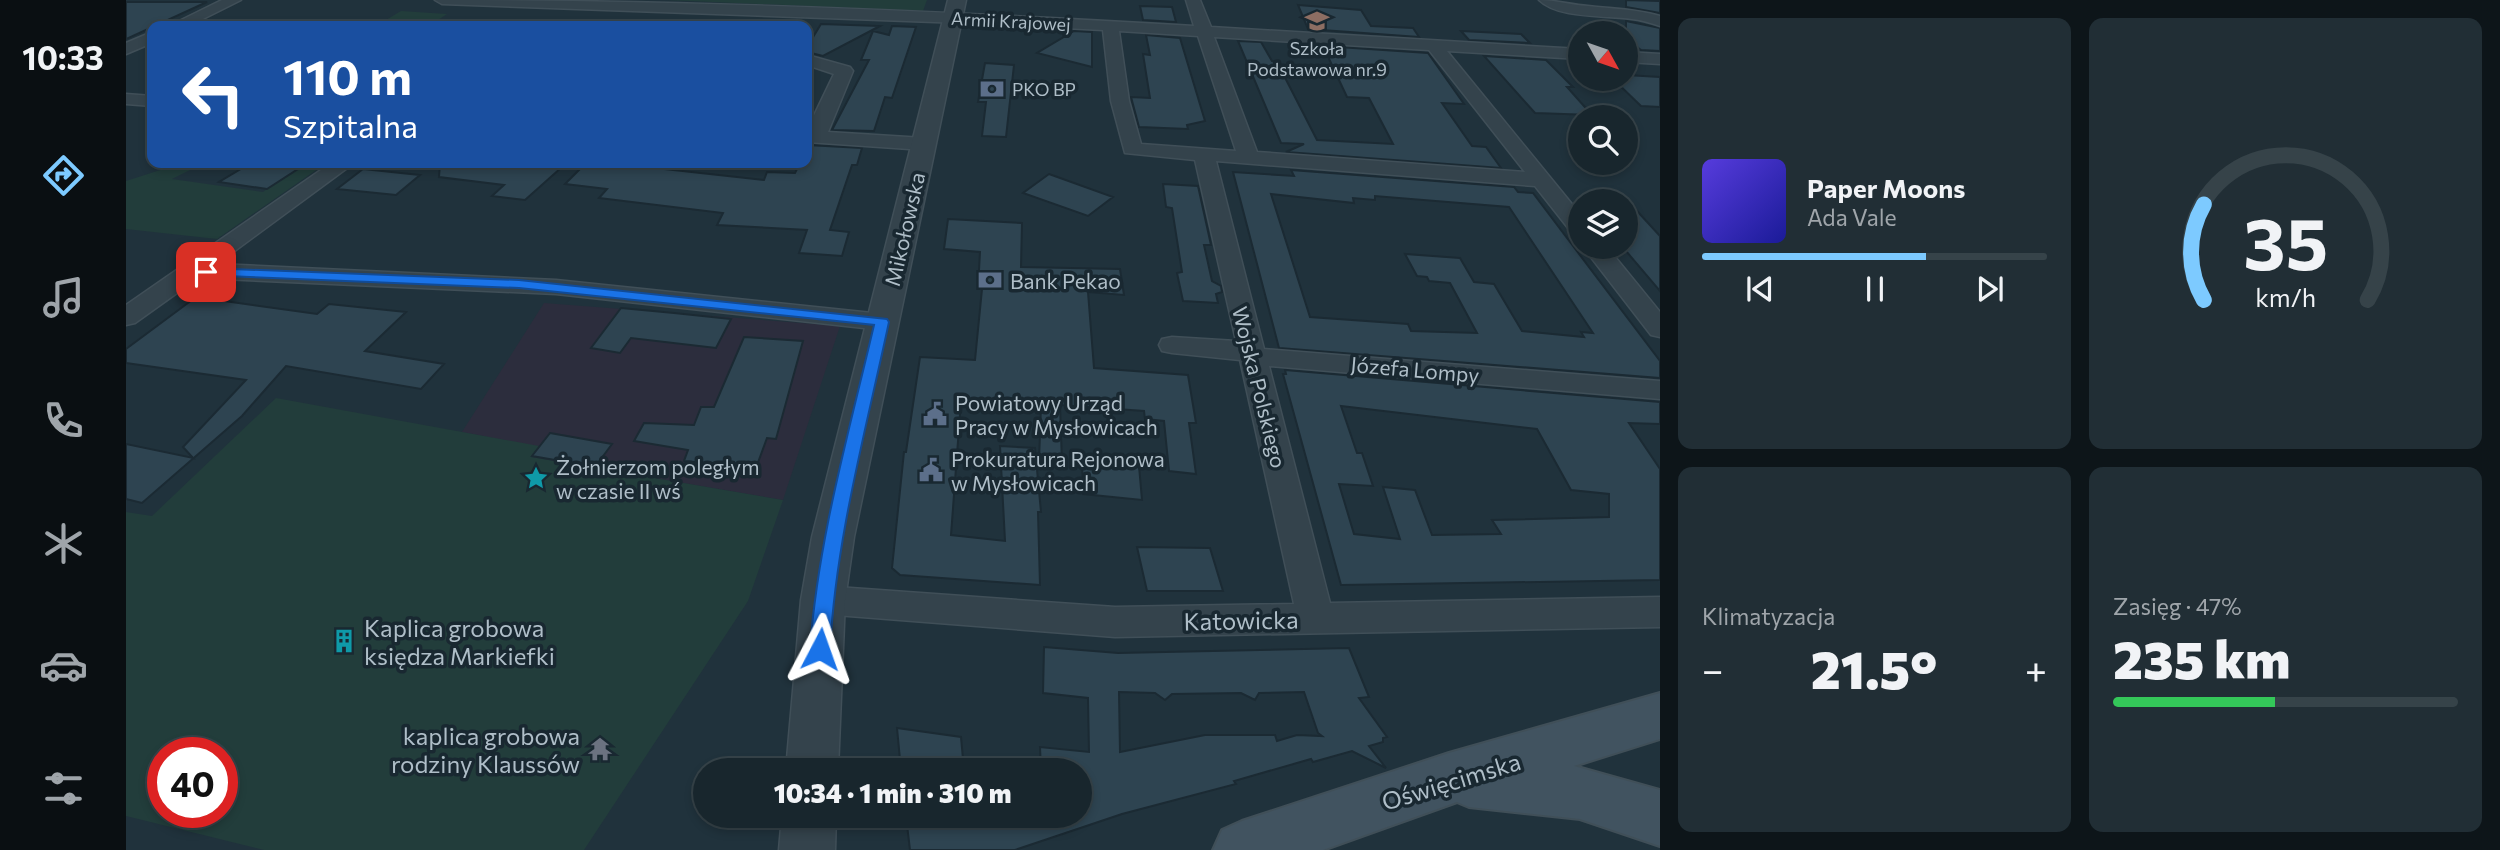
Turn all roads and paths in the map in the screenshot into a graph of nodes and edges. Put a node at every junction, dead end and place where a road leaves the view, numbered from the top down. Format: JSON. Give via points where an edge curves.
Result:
{"nodes":[{"id":1,"x":234,"y":0,"type":"edge"},
{"id":2,"x":442,"y":0,"type":"edge"},
{"id":3,"x":456,"y":0,"type":"edge"},
{"id":4,"x":1194,"y":0,"type":"edge"},
{"id":5,"x":1546,"y":0,"type":"edge"},
{"id":6,"x":572,"y":2,"type":"edge"},
{"id":7,"x":955,"y":9,"type":"edge"},
{"id":8,"x":546,"y":19,"type":"dead end"},
{"id":9,"x":188,"y":21,"type":"edge"},
{"id":10,"x":1660,"y":21,"type":"edge"},
{"id":11,"x":1110,"y":26,"type":"junction"},
{"id":12,"x":1204,"y":31,"type":"junction"},
{"id":13,"x":147,"y":39,"type":"edge"},
{"id":14,"x":1434,"y":46,"type":"junction"},
{"id":15,"x":126,"y":49,"type":"edge"},
{"id":16,"x":1568,"y":53,"type":"edge"},
{"id":17,"x":1638,"y":58,"type":"edge"},
{"id":18,"x":1660,"y":59,"type":"edge"},
{"id":19,"x":812,"y":61,"type":"edge"},
{"id":20,"x":126,"y":99,"type":"edge"},
{"id":21,"x":147,"y":101,"type":"edge"},
{"id":22,"x":812,"y":134,"type":"edge"},
{"id":23,"x":812,"y":136,"type":"edge"},
{"id":24,"x":924,"y":144,"type":"junction"},
{"id":25,"x":1204,"y":155,"type":"junction"},
{"id":26,"x":1250,"y":158,"type":"junction"},
{"id":27,"x":337,"y":168,"type":"edge"},
{"id":28,"x":1541,"y":180,"type":"junction"},
{"id":29,"x":1568,"y":213,"type":"edge"},
{"id":30,"x":1605,"y":259,"type":"edge"},
{"id":31,"x":193,"y":270,"type":"junction"},
{"id":32,"x":126,"y":317,"type":"edge"},
{"id":33,"x":882,"y":322,"type":"junction"},
{"id":34,"x":1660,"y":329,"type":"edge"},
{"id":35,"x":1172,"y":345,"type":"dead end"},
{"id":36,"x":1253,"y":356,"type":"junction"},
{"id":37,"x":1660,"y":390,"type":"edge"},
{"id":38,"x":823,"y":600,"type":"junction"},
{"id":39,"x":1660,"y":612,"type":"edge"},
{"id":40,"x":1316,"y":619,"type":"junction"},
{"id":41,"x":1660,"y":716,"type":"edge"},
{"id":42,"x":813,"y":758,"type":"edge"},
{"id":43,"x":1449,"y":779,"type":"junction"},
{"id":44,"x":1660,"y":817,"type":"edge"},
{"id":45,"x":808,"y":828,"type":"edge"},
{"id":46,"x":807,"y":850,"type":"edge"},
{"id":47,"x":1242,"y":850,"type":"edge"}],
"edges":[{"from":1,"to":9,"type":"street"},
{"from":2,"to":3,"type":"street","name":"Armii Krajowej"},
{"from":3,"to":6,"type":"street","name":"Armii Krajowej"},
{"from":4,"to":12,"type":"street"},
{"from":5,"to":10,"type":"street","via":[[1564,7],[1631,13]]},
{"from":6,"to":7,"type":"street","name":"Armii Krajowej"},
{"from":6,"to":8,"type":"street"},
{"from":7,"to":11,"type":"street","name":"Armii Krajowej"},
{"from":7,"to":24,"type":"street","name":"Mikołowska"},
{"from":11,"to":12,"type":"street","name":"Armii Krajowej"},
{"from":11,"to":25,"type":"street","via":[[1132,149]]},
{"from":12,"to":14,"type":"street","name":"Armii Krajowej"},
{"from":12,"to":26,"type":"street"},
{"from":13,"to":15,"type":"street"},
{"from":14,"to":16,"type":"street","name":"Armii Krajowej"},
{"from":14,"to":28,"type":"street"},
{"from":17,"to":18,"type":"street"},
{"from":19,"to":22,"type":"street","name":"Mikołowska","via":[[844,71]]},
{"from":20,"to":21,"type":"street"},
{"from":23,"to":24,"type":"street","name":"Mikołowska"},
{"from":24,"to":33,"type":"street","name":"Mikołowska"},
{"from":25,"to":26,"type":"street"},
{"from":25,"to":36,"type":"street","name":"Wojska Polskiego"},
{"from":26,"to":28,"type":"street"},
{"from":27,"to":31,"type":"street"},
{"from":28,"to":29,"type":"street"},
{"from":30,"to":34,"type":"street"},
{"from":31,"to":32,"type":"street"},
{"from":31,"to":33,"type":"street","via":[[519,284]]},
{"from":33,"to":38,"type":"street","name":"Mikołowska"},
{"from":35,"to":36,"type":"street","name":"Józefa Lompy","via":[[1240,350]]},
{"from":36,"to":37,"type":"street","name":"Józefa Lompy"},
{"from":36,"to":40,"type":"street","name":"Wojska Polskiego"},
{"from":38,"to":40,"type":"street","name":"Katowicka","via":[[1115,622]]},
{"from":38,"to":42,"type":"street","name":"Mikołowska"},
{"from":39,"to":40,"type":"street","name":"Katowicka"},
{"from":41,"to":43,"type":"main road","name":"Oświęcimska"},
{"from":43,"to":44,"type":"main road","via":[[1580,793]]},
{"from":43,"to":47,"type":"main road","name":"Oświęcimska"},
{"from":45,"to":46,"type":"street"}]}
